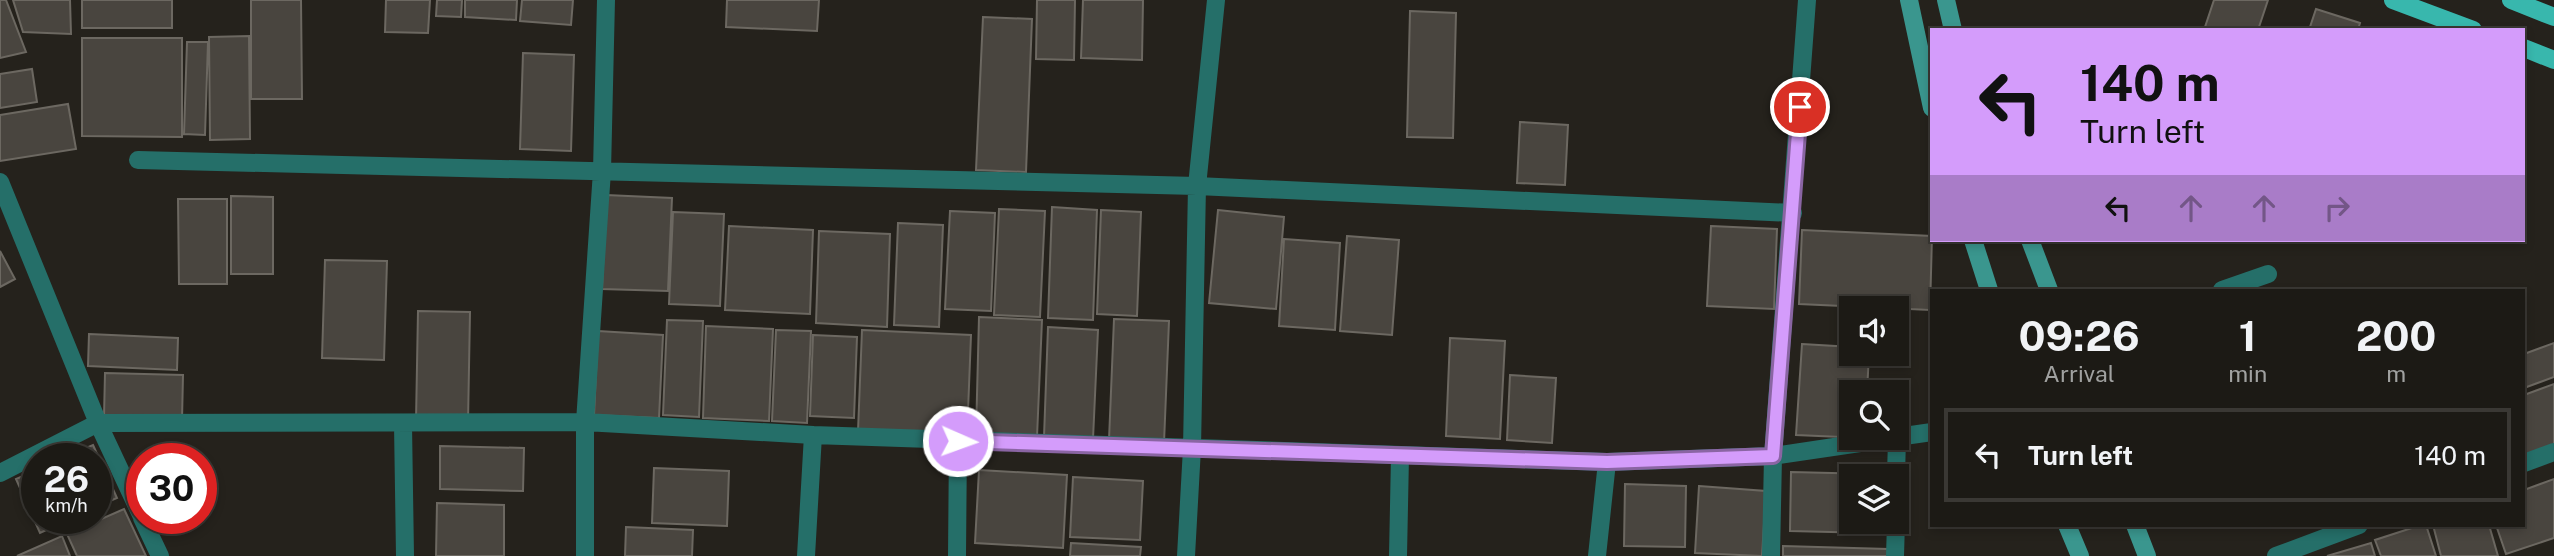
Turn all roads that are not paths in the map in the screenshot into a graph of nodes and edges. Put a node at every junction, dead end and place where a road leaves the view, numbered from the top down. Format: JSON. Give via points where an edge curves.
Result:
{"nodes":[{"id":1,"x":606,"y":0,"type":"edge"},
{"id":2,"x":1216,"y":0,"type":"edge"},
{"id":3,"x":1807,"y":0,"type":"edge"},
{"id":4,"x":1909,"y":0,"type":"edge"},
{"id":5,"x":1946,"y":0,"type":"edge"},
{"id":6,"x":2393,"y":0,"type":"edge"},
{"id":7,"x":2511,"y":0,"type":"edge"},
{"id":8,"x":2554,"y":17,"type":"edge"},
{"id":9,"x":1953,"y":28,"type":"edge"},
{"id":10,"x":2468,"y":28,"type":"edge"},
{"id":11,"x":2525,"y":48,"type":"edge"},
{"id":12,"x":2554,"y":60,"type":"edge"},
{"id":13,"x":1930,"y":98,"type":"edge"},
{"id":14,"x":138,"y":160,"type":"dead end"},
{"id":15,"x":602,"y":171,"type":"junction"},
{"id":16,"x":0,"y":182,"type":"edge"},
{"id":17,"x":1197,"y":186,"type":"junction"},
{"id":18,"x":1793,"y":213,"type":"junction"},
{"id":19,"x":1974,"y":242,"type":"edge"},
{"id":20,"x":2032,"y":242,"type":"edge"},
{"id":21,"x":2268,"y":274,"type":"dead end"},
{"id":22,"x":1989,"y":289,"type":"edge"},
{"id":23,"x":2049,"y":289,"type":"edge"},
{"id":24,"x":2225,"y":289,"type":"edge"},
{"id":25,"x":585,"y":422,"type":"junction"},
{"id":26,"x":98,"y":423,"type":"junction"},
{"id":27,"x":403,"y":424,"type":"junction"},
{"id":28,"x":1930,"y":432,"type":"edge"},
{"id":29,"x":813,"y":435,"type":"junction"},
{"id":30,"x":1909,"y":435,"type":"edge"},
{"id":31,"x":958,"y":441,"type":"junction"},
{"id":32,"x":1839,"y":446,"type":"edge"},
{"id":33,"x":1192,"y":448,"type":"junction"},
{"id":34,"x":2554,"y":452,"type":"edge"},
{"id":35,"x":1400,"y":456,"type":"junction"},
{"id":36,"x":1773,"y":456,"type":"junction"},
{"id":37,"x":1607,"y":462,"type":"junction"},
{"id":38,"x":2525,"y":463,"type":"edge"},
{"id":39,"x":0,"y":473,"type":"edge"},
{"id":40,"x":126,"y":483,"type":"edge"},
{"id":41,"x":2068,"y":527,"type":"edge"},
{"id":42,"x":2136,"y":527,"type":"edge"},
{"id":43,"x":2354,"y":527,"type":"edge"},
{"id":44,"x":150,"y":534,"type":"edge"},
{"id":45,"x":1896,"y":534,"type":"edge"},
{"id":46,"x":160,"y":556,"type":"edge"},
{"id":47,"x":405,"y":556,"type":"edge"},
{"id":48,"x":584,"y":556,"type":"edge"},
{"id":49,"x":806,"y":556,"type":"edge"},
{"id":50,"x":957,"y":556,"type":"edge"},
{"id":51,"x":1186,"y":556,"type":"edge"},
{"id":52,"x":1398,"y":556,"type":"edge"},
{"id":53,"x":1597,"y":556,"type":"edge"},
{"id":54,"x":1771,"y":556,"type":"edge"},
{"id":55,"x":1895,"y":556,"type":"edge"},
{"id":56,"x":2080,"y":556,"type":"edge"},
{"id":57,"x":2147,"y":556,"type":"edge"},
{"id":58,"x":2276,"y":556,"type":"edge"}],
"edges":[{"from":1,"to":15,"type":"street"},
{"from":2,"to":17,"type":"street"},
{"from":3,"to":18,"type":"street"},
{"from":4,"to":13,"type":"main road"},
{"from":5,"to":9,"type":"main road"},
{"from":6,"to":10,"type":"main road"},
{"from":7,"to":8,"type":"main road"},
{"from":11,"to":12,"type":"main road"},
{"from":14,"to":15,"type":"street"},
{"from":15,"to":17,"type":"street"},
{"from":15,"to":25,"type":"street"},
{"from":16,"to":26,"type":"street"},
{"from":17,"to":18,"type":"street"},
{"from":17,"to":33,"type":"street"},
{"from":18,"to":36,"type":"street"},
{"from":19,"to":22,"type":"main road"},
{"from":20,"to":23,"type":"main road"},
{"from":21,"to":24,"type":"street"},
{"from":25,"to":27,"type":"street"},
{"from":25,"to":29,"type":"street"},
{"from":25,"to":48,"type":"street"},
{"from":26,"to":27,"type":"street"},
{"from":26,"to":39,"type":"street"},
{"from":26,"to":40,"type":"street"},
{"from":27,"to":47,"type":"street"},
{"from":28,"to":30,"type":"street"},
{"from":29,"to":31,"type":"street"},
{"from":29,"to":49,"type":"street"},
{"from":31,"to":33,"type":"street"},
{"from":31,"to":50,"type":"street"},
{"from":32,"to":36,"type":"street"},
{"from":33,"to":35,"type":"street"},
{"from":33,"to":51,"type":"street"},
{"from":34,"to":38,"type":"street"},
{"from":35,"to":37,"type":"street"},
{"from":35,"to":52,"type":"street"},
{"from":36,"to":37,"type":"street"},
{"from":36,"to":54,"type":"street"},
{"from":37,"to":53,"type":"street"},
{"from":41,"to":56,"type":"main road"},
{"from":42,"to":57,"type":"main road"},
{"from":43,"to":58,"type":"street"},
{"from":44,"to":46,"type":"street"},
{"from":45,"to":55,"type":"street"}]}
